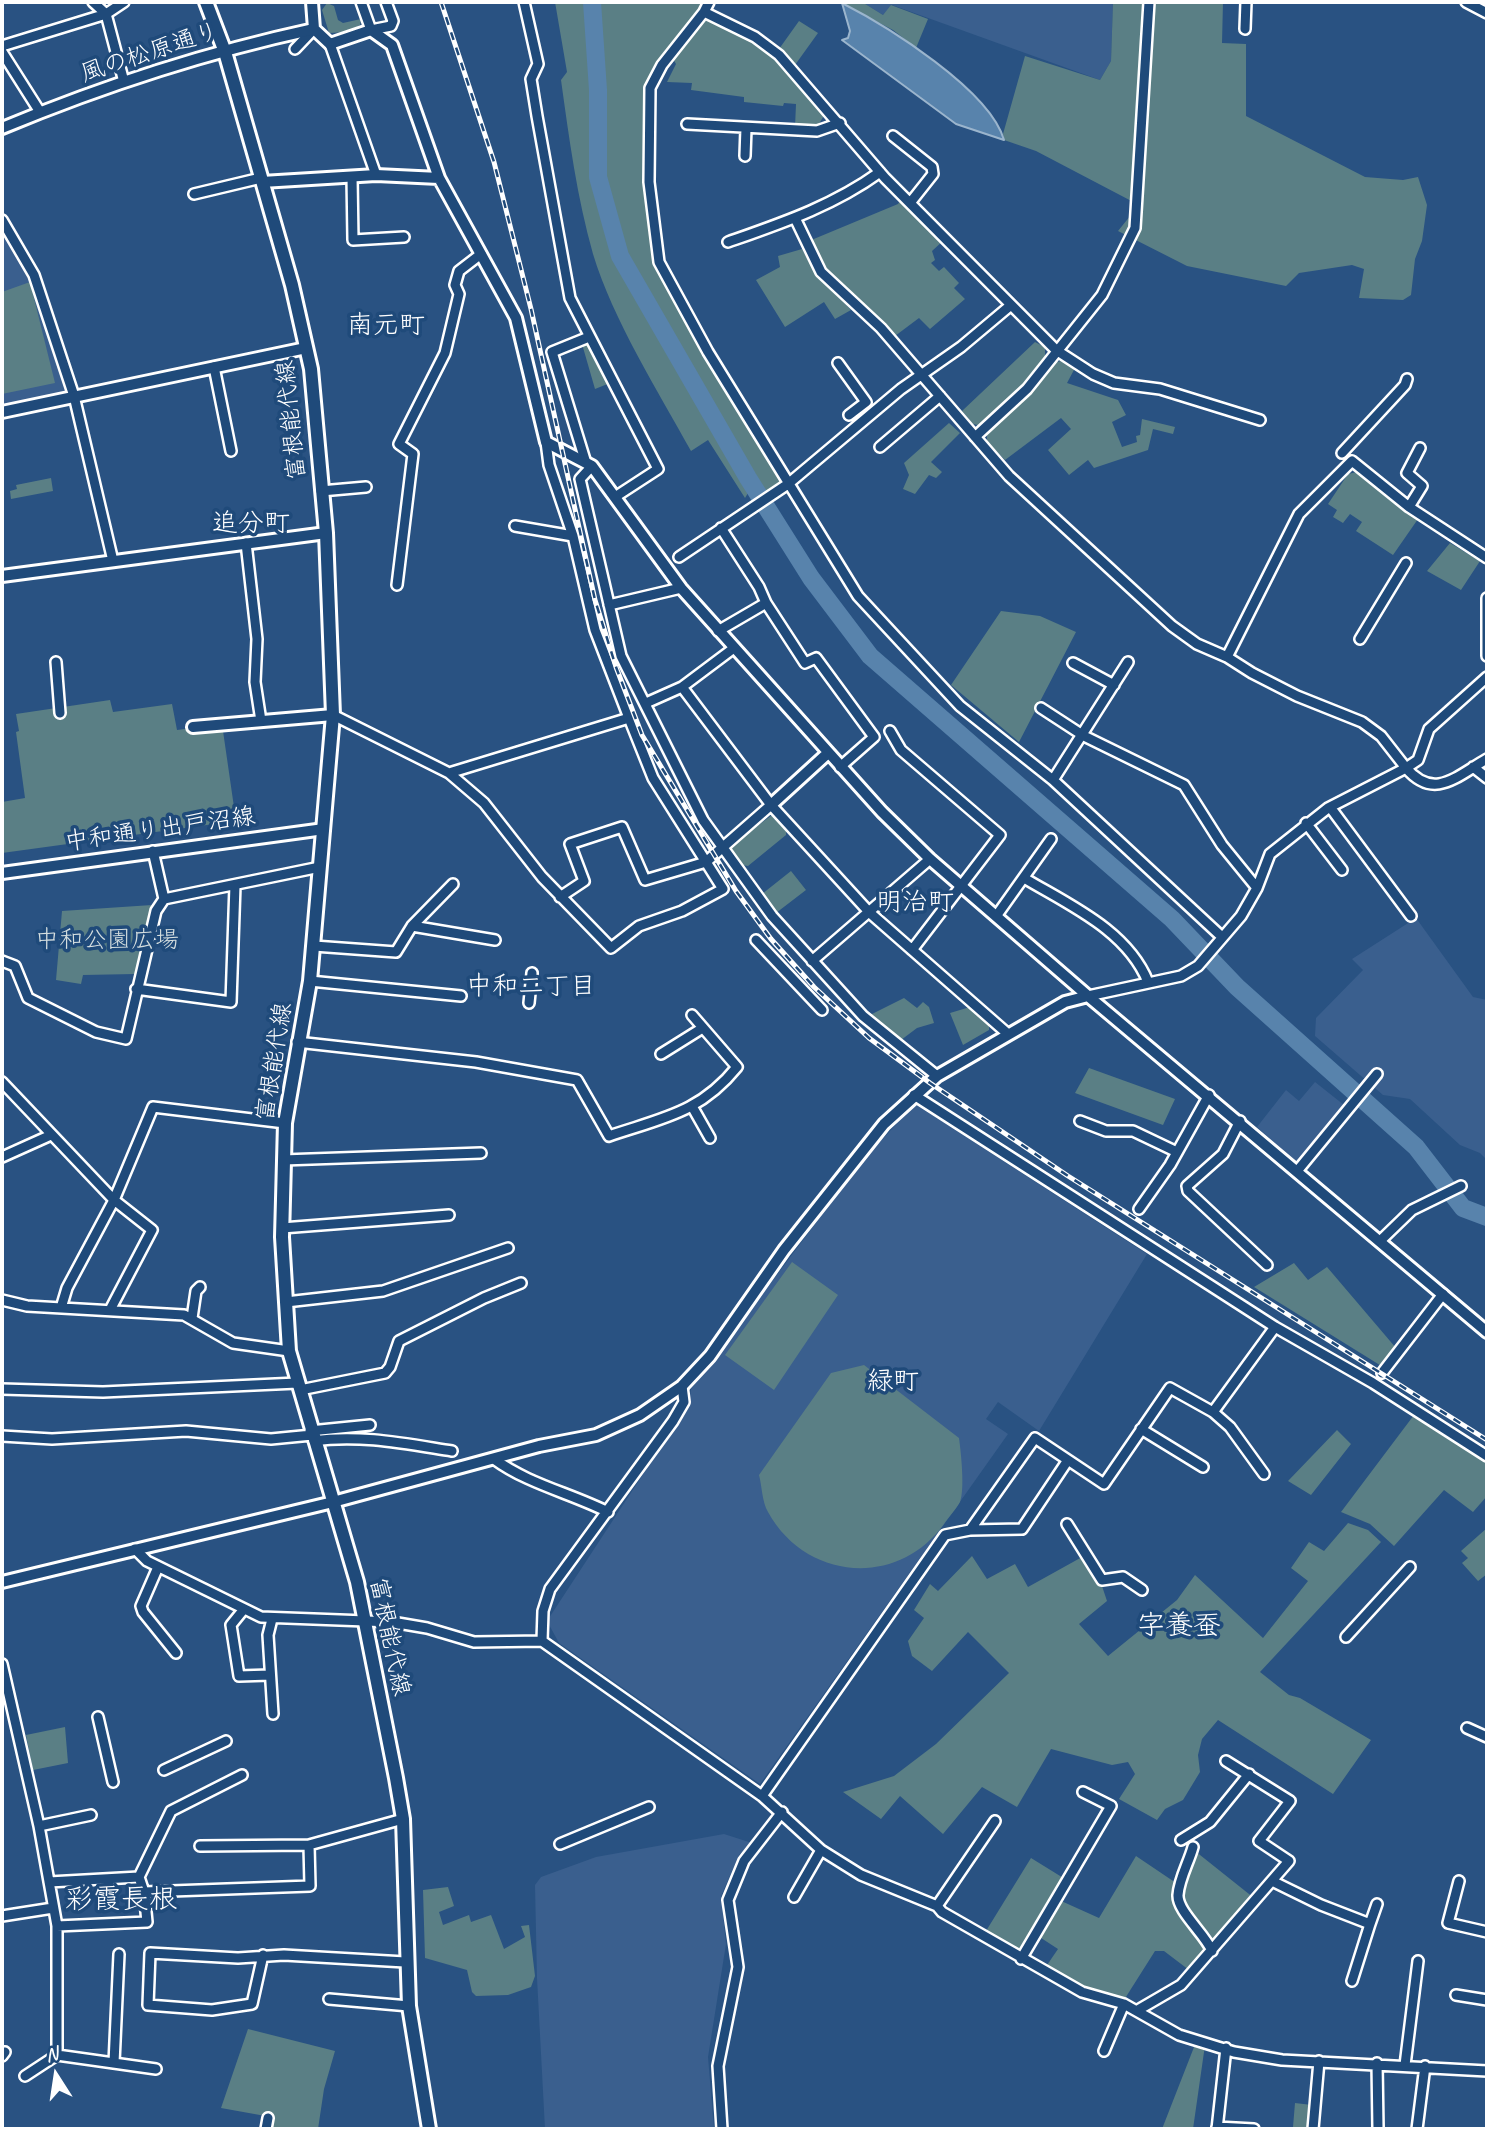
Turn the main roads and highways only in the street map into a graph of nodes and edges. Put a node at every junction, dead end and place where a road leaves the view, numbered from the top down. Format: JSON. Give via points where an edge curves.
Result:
{"nodes":[{"id":1,"x":206,"y":2,"type":"edge"},
{"id":2,"x":429,"y":2129,"type":"edge"}],
"edges":[{"from":1,"to":2,"type":"main road","name":"富根能代線","via":[[262,180],[306,348],[326,533],[333,715],[310,981],[285,1123],[282,1228],[289,1351],[366,1622],[403,1819],[405,1962]]}]}
